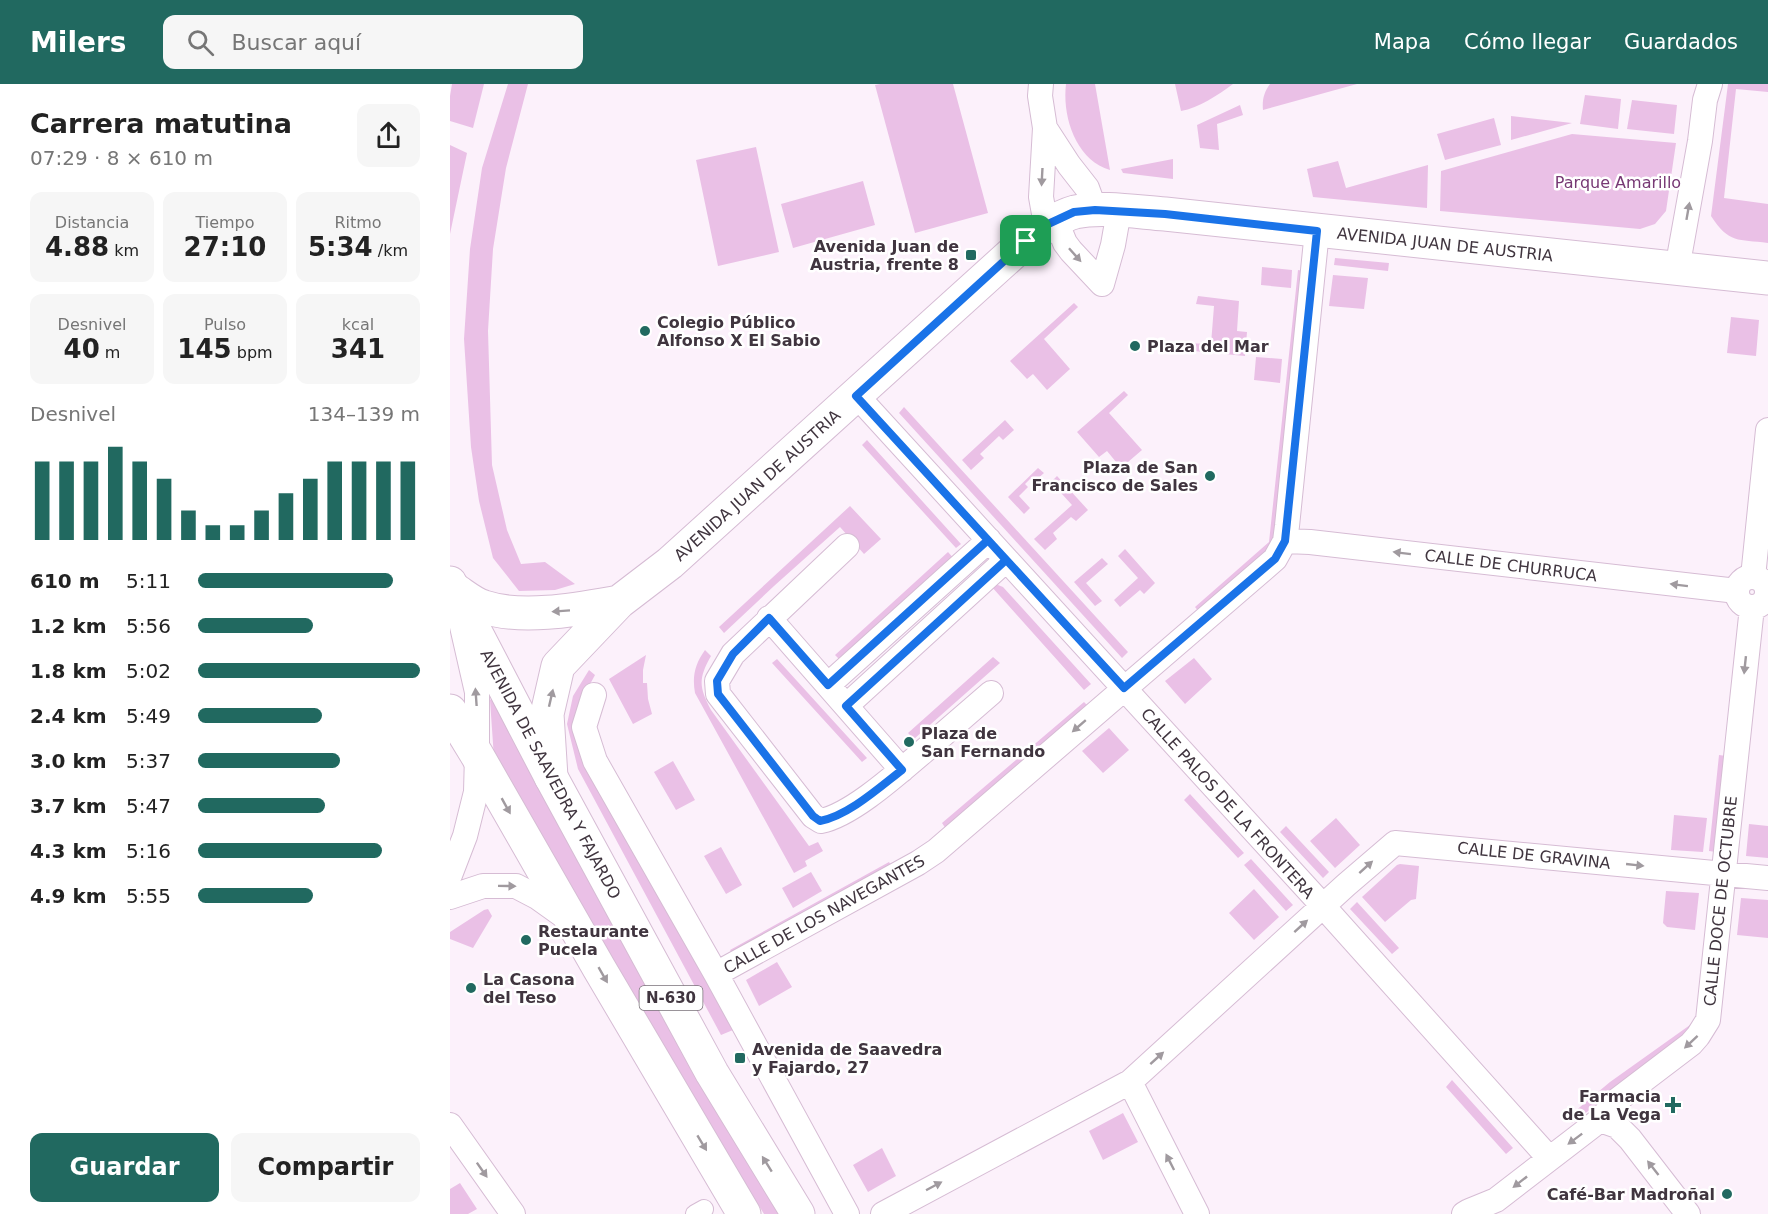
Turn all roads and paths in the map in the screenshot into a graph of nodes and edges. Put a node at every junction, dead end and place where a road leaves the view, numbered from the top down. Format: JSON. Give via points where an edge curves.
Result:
{"nodes":[{"id":1,"x":1041,"y":84,"type":"edge"},
{"id":2,"x":1710,"y":84,"type":"edge"},
{"id":3,"x":1045,"y":128,"type":"junction"},
{"id":4,"x":1107,"y":211,"type":"junction"},
{"id":5,"x":1051,"y":223,"type":"junction"},
{"id":6,"x":1317,"y":231,"type":"junction"},
{"id":7,"x":1677,"y":269,"type":"junction"},
{"id":8,"x":1768,"y":278,"type":"edge"},
{"id":9,"x":856,"y":396,"type":"junction"},
{"id":10,"x":1768,"y":430,"type":"edge"},
{"id":11,"x":988,"y":540,"type":"junction"},
{"id":12,"x":1285,"y":541,"type":"junction"},
{"id":13,"x":847,"y":546,"type":"dead end"},
{"id":14,"x":1006,"y":560,"type":"junction"},
{"id":15,"x":451,"y":585,"type":"edge"},
{"id":16,"x":1755,"y":593,"type":"edge"},
{"id":17,"x":619,"y":602,"type":"junction"},
{"id":18,"x":769,"y":618,"type":"junction"},
{"id":19,"x":1124,"y":688,"type":"junction"},
{"id":20,"x":991,"y":693,"type":"dead end"},
{"id":21,"x":594,"y":695,"type":"dead end"},
{"id":22,"x":837,"y":695,"type":"junction"},
{"id":23,"x":450,"y":711,"type":"edge"},
{"id":24,"x":477,"y":755,"type":"junction"},
{"id":25,"x":902,"y":770,"type":"junction"},
{"id":26,"x":552,"y":777,"type":"junction"},
{"id":27,"x":1723,"y":873,"type":"junction"},
{"id":28,"x":450,"y":875,"type":"edge"},
{"id":29,"x":1768,"y":878,"type":"edge"},
{"id":30,"x":450,"y":897,"type":"edge"},
{"id":31,"x":1323,"y":906,"type":"junction"},
{"id":32,"x":573,"y":923,"type":"junction"},
{"id":33,"x":716,"y":974,"type":"junction"},
{"id":34,"x":1130,"y":1082,"type":"junction"},
{"id":35,"x":1600,"y":1120,"type":"junction"},
{"id":36,"x":450,"y":1125,"type":"edge"},
{"id":37,"x":1549,"y":1158,"type":"junction"},
{"id":38,"x":1494,"y":1207,"type":"edge"},
{"id":39,"x":513,"y":1214,"type":"edge"},
{"id":40,"x":744,"y":1214,"type":"edge"},
{"id":41,"x":798,"y":1214,"type":"edge"},
{"id":42,"x":847,"y":1214,"type":"edge"},
{"id":43,"x":883,"y":1214,"type":"edge"},
{"id":44,"x":1197,"y":1214,"type":"edge"},
{"id":45,"x":1464,"y":1214,"type":"edge"},
{"id":46,"x":1688,"y":1214,"type":"edge"}],
"edges":[{"from":1,"to":3,"type":"street"},
{"from":7,"to":2,"type":"street","one_way":true},
{"from":3,"to":4,"type":"street"},
{"from":3,"to":5,"type":"street","one_way":true,"via":[[1041,197]]},
{"from":4,"to":5,"type":"main road","name":"AVENIDA JUAN DE AUSTRIA","via":[[1074,212]]},
{"from":5,"to":4,"type":"street","one_way":true,"via":[[1102,284],[1113,245]]},
{"from":4,"to":6,"type":"main road","name":"AVENIDA JUAN DE AUSTRIA"},
{"from":5,"to":9,"type":"main road","name":"AVENIDA JUAN DE AUSTRIA","via":[[1026,241]]},
{"from":6,"to":7,"type":"main road","name":"AVENIDA JUAN DE AUSTRIA"},
{"from":6,"to":12,"type":"street"},
{"from":7,"to":8,"type":"main road","name":"AVENIDA JUAN DE AUSTRIA"},
{"from":9,"to":11,"type":"street","name":"CALLE PALOS DE LA FRONTERA"},
{"from":9,"to":17,"type":"main road","name":"AVENIDA JUAN DE AUSTRIA","via":[[670,563]]},
{"from":10,"to":16,"type":"street","name":"CALLE DOCE DE OCTUBRE"},
{"from":11,"to":14,"type":"street","name":"CALLE PALOS DE LA FRONTERA"},
{"from":11,"to":22,"type":"street"},
{"from":16,"to":12,"type":"street","name":"CALLE DE CHURRUCA","one_way":true},
{"from":12,"to":19,"type":"street","name":"CALLE DE LOS NAVEGANTES","via":[[1275,559]]},
{"from":13,"to":18,"type":"street"},
{"from":14,"to":19,"type":"street","name":"CALLE PALOS DE LA FRONTERA"},
{"from":14,"to":22,"type":"street"},
{"from":17,"to":15,"type":"main road","name":"AVENIDA JUAN DE AUSTRIA","one_way":true,"via":[[567,611],[511,613],[483,607]]},
{"from":24,"to":15,"type":"street","one_way":true,"via":[[477,692]]},
{"from":15,"to":26,"type":"main road","name":"AVENIDA DE SAAVEDRA Y FAJARDO","number":"N-630"},
{"from":16,"to":27,"type":"street","name":"CALLE DOCE DE OCTUBRE","one_way":true},
{"from":26,"to":17,"type":"main road","name":"AVENIDA JUAN DE AUSTRIA","one_way":true,"via":[[547,714],[558,666]]},
{"from":18,"to":22,"type":"street"},
{"from":18,"to":25,"type":"street","via":[[733,654],[717,681],[718,694],[813,816],[820,821],[828,819],[864,800]]},
{"from":19,"to":31,"type":"street","name":"CALLE PALOS DE LA FRONTERA"},
{"from":19,"to":33,"type":"street","name":"CALLE DE LOS NAVEGANTES","one_way":true,"via":[[927,857]]},
{"from":20,"to":25,"type":"street"},
{"from":21,"to":33,"type":"street","via":[[584,727],[595,761]]},
{"from":22,"to":25,"type":"street"},
{"from":23,"to":24,"type":"main road","number":"N-630"},
{"from":24,"to":28,"type":"street","via":[[476,792]]},
{"from":24,"to":32,"type":"main road","number":"N-630","one_way":true},
{"from":41,"to":26,"type":"main road","name":"AVENIDA DE SAAVEDRA Y FAJARDO","number":"N-630","one_way":true,"via":[[712,1072]]},
{"from":27,"to":29,"type":"street","name":"CALLE DE GRAVINA"},
{"from":31,"to":27,"type":"street","name":"CALLE DE GRAVINA","one_way":true,"via":[[1395,843]]},
{"from":27,"to":35,"type":"street","name":"CALLE DOCE DE OCTUBRE","one_way":true,"via":[[1708,1020],[1690,1044],[1616,1101]]},
{"from":30,"to":32,"type":"street","one_way":true,"via":[[483,886],[516,886]]},
{"from":34,"to":31,"type":"street","name":"CALLE DE GRAVINA","one_way":true},
{"from":31,"to":37,"type":"street","name":"CALLE PALOS DE LA FRONTERA"},
{"from":32,"to":40,"type":"main road","number":"N-630","one_way":true},
{"from":33,"to":42,"type":"street"},
{"from":43,"to":34,"type":"street","name":"CALLE DE GRAVINA","one_way":true},
{"from":44,"to":34,"type":"street","one_way":true},
{"from":35,"to":37,"type":"street","name":"CALLE DOCE DE OCTUBRE","one_way":true},
{"from":46,"to":35,"type":"street","one_way":true,"via":[[1630,1139],[1617,1126]]},
{"from":36,"to":39,"type":"street","one_way":true},
{"from":37,"to":38,"type":"street","name":"CALLE DOCE DE OCTUBRE","one_way":true},
{"from":38,"to":45,"type":"street","name":"CALLE DOCE DE OCTUBRE"}]}
